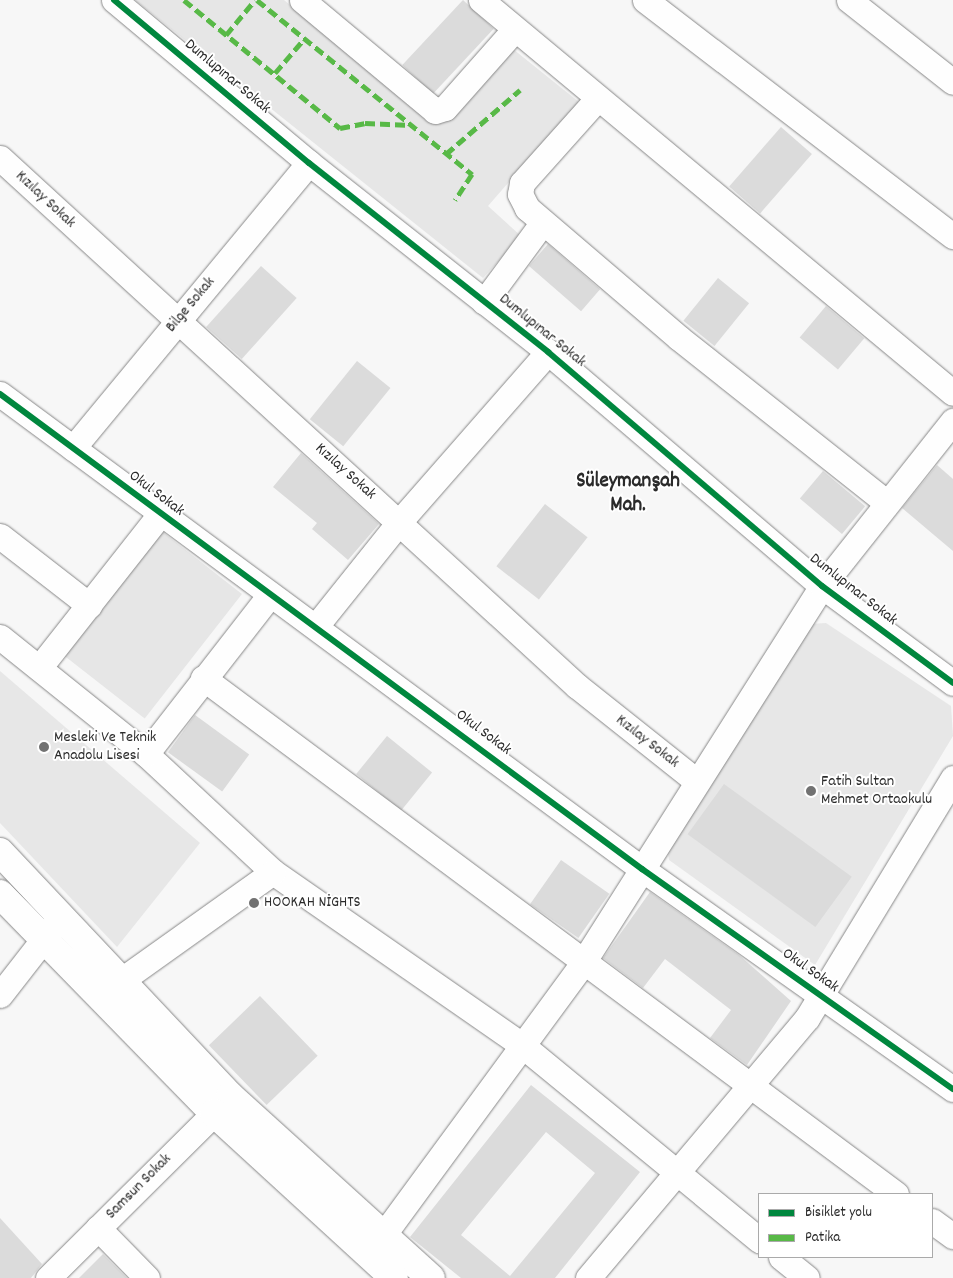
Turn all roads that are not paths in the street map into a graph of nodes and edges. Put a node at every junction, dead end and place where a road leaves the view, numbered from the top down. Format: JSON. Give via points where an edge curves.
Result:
{"nodes":[{"id":1,"x":114,"y":0,"type":"edge"},
{"id":2,"x":302,"y":0,"type":"edge"},
{"id":3,"x":481,"y":0,"type":"edge"},
{"id":4,"x":645,"y":0,"type":"edge"},
{"id":5,"x":849,"y":0,"type":"edge"},
{"id":6,"x":514,"y":30,"type":"junction"},
{"id":7,"x":953,"y":82,"type":"edge"},
{"id":8,"x":598,"y":98,"type":"junction"},
{"id":9,"x":0,"y":158,"type":"edge"},
{"id":10,"x":309,"y":163,"type":"junction"},
{"id":11,"x":543,"y":222,"type":"junction"},
{"id":12,"x":953,"y":236,"type":"edge"},
{"id":13,"x":484,"y":302,"type":"junction"},
{"id":14,"x":178,"y":321,"type":"junction"},
{"id":15,"x":548,"y":352,"type":"junction"},
{"id":16,"x":953,"y":393,"type":"edge"},
{"id":17,"x":0,"y":394,"type":"edge"},
{"id":18,"x":953,"y":421,"type":"edge"},
{"id":19,"x":73,"y":448,"type":"junction"},
{"id":20,"x":887,"y":503,"type":"junction"},
{"id":21,"x":160,"y":514,"type":"junction"},
{"id":22,"x":400,"y":521,"type":"junction"},
{"id":23,"x":0,"y":536,"type":"edge"},
{"id":24,"x":822,"y":586,"type":"junction"},
{"id":25,"x":270,"y":595,"type":"junction"},
{"id":26,"x":89,"y":605,"type":"junction"},
{"id":27,"x":316,"y":626,"type":"junction"},
{"id":28,"x":0,"y":637,"type":"edge"},
{"id":29,"x":39,"y":668,"type":"junction"},
{"id":30,"x":203,"y":678,"type":"junction"},
{"id":31,"x":953,"y":683,"type":"edge"},
{"id":32,"x":146,"y":754,"type":"junction"},
{"id":33,"x":953,"y":778,"type":"edge"},
{"id":34,"x":695,"y":780,"type":"junction"},
{"id":35,"x":0,"y":852,"type":"edge"},
{"id":36,"x":642,"y":869,"type":"junction"},
{"id":37,"x":273,"y":872,"type":"junction"},
{"id":38,"x":0,"y":894,"type":"edge"},
{"id":39,"x":60,"y":918,"type":"junction"},
{"id":40,"x":42,"y":939,"type":"junction"},
{"id":41,"x":582,"y":964,"type":"junction"},
{"id":42,"x":123,"y":978,"type":"junction"},
{"id":43,"x":0,"y":995,"type":"edge"},
{"id":44,"x":821,"y":995,"type":"junction"},
{"id":45,"x":523,"y":1046,"type":"junction"},
{"id":46,"x":751,"y":1087,"type":"junction"},
{"id":47,"x":953,"y":1089,"type":"edge"},
{"id":48,"x":222,"y":1104,"type":"junction"},
{"id":49,"x":678,"y":1175,"type":"junction"},
{"id":50,"x":895,"y":1193,"type":"edge"},
{"id":51,"x":933,"y":1222,"type":"edge"},
{"id":52,"x":98,"y":1228,"type":"junction"},
{"id":53,"x":384,"y":1234,"type":"junction"},
{"id":54,"x":953,"y":1236,"type":"edge"},
{"id":55,"x":758,"y":1239,"type":"edge"},
{"id":56,"x":781,"y":1258,"type":"edge"},
{"id":57,"x":48,"y":1278,"type":"edge"},
{"id":58,"x":147,"y":1278,"type":"edge"},
{"id":59,"x":394,"y":1278,"type":"edge"},
{"id":60,"x":431,"y":1278,"type":"edge"},
{"id":61,"x":588,"y":1278,"type":"edge"},
{"id":62,"x":807,"y":1278,"type":"edge"}],
"edges":[{"from":1,"to":10,"type":"street","name":"Dumlupınar Sokak"},
{"from":2,"to":6,"type":"street","via":[[434,111],[445,108]]},
{"from":3,"to":6,"type":"street"},
{"from":4,"to":12,"type":"street"},
{"from":5,"to":7,"type":"street"},
{"from":6,"to":8,"type":"street"},
{"from":8,"to":11,"type":"street","via":[[522,183],[520,194],[528,208]]},
{"from":8,"to":16,"type":"street"},
{"from":9,"to":14,"type":"street","name":"Kızılay Sokak"},
{"from":10,"to":13,"type":"street","name":"Dumlupınar Sokak"},
{"from":10,"to":14,"type":"street","name":"Bilge Sokak"},
{"from":11,"to":13,"type":"street"},
{"from":11,"to":20,"type":"street","via":[[679,338]]},
{"from":13,"to":15,"type":"street","name":"Dumlupınar Sokak"},
{"from":14,"to":19,"type":"street","name":"Bilge Sokak"},
{"from":14,"to":22,"type":"street","name":"Kızılay Sokak"},
{"from":15,"to":22,"type":"street"},
{"from":15,"to":24,"type":"street","name":"Dumlupınar Sokak"},
{"from":17,"to":19,"type":"street","name":"Okul Sokak"},
{"from":18,"to":20,"type":"street"},
{"from":19,"to":21,"type":"street","name":"Okul Sokak"},
{"from":20,"to":24,"type":"street"},
{"from":21,"to":25,"type":"street","name":"Okul Sokak"},
{"from":21,"to":26,"type":"street"},
{"from":22,"to":27,"type":"street"},
{"from":22,"to":34,"type":"street","name":"Kızılay Sokak","via":[[576,686]]},
{"from":23,"to":26,"type":"street"},
{"from":24,"to":31,"type":"street","name":"Dumlupınar Sokak"},
{"from":24,"to":34,"type":"street"},
{"from":25,"to":27,"type":"street","name":"Okul Sokak"},
{"from":25,"to":30,"type":"street"},
{"from":26,"to":29,"type":"street"},
{"from":27,"to":36,"type":"street","name":"Okul Sokak"},
{"from":28,"to":29,"type":"street"},
{"from":29,"to":32,"type":"street"},
{"from":30,"to":32,"type":"street"},
{"from":30,"to":41,"type":"street"},
{"from":32,"to":37,"type":"street"},
{"from":33,"to":44,"type":"street"},
{"from":34,"to":36,"type":"street"},
{"from":35,"to":39,"type":"street"},
{"from":36,"to":41,"type":"street"},
{"from":36,"to":44,"type":"street","name":"Okul Sokak"},
{"from":37,"to":42,"type":"street"},
{"from":37,"to":45,"type":"street"},
{"from":38,"to":40,"type":"street"},
{"from":39,"to":40,"type":"street"},
{"from":39,"to":42,"type":"street"},
{"from":40,"to":43,"type":"street"},
{"from":40,"to":48,"type":"street"},
{"from":41,"to":45,"type":"street"},
{"from":41,"to":46,"type":"street"},
{"from":42,"to":48,"type":"street"},
{"from":44,"to":46,"type":"street"},
{"from":44,"to":47,"type":"street","name":"Okul Sokak"},
{"from":45,"to":49,"type":"street"},
{"from":45,"to":53,"type":"street"},
{"from":46,"to":49,"type":"street"},
{"from":46,"to":50,"type":"street"},
{"from":48,"to":52,"type":"street","name":"Samsun Sokak"},
{"from":48,"to":53,"type":"street"},
{"from":48,"to":59,"type":"street"},
{"from":49,"to":55,"type":"street"},
{"from":49,"to":61,"type":"street"},
{"from":51,"to":54,"type":"street"},
{"from":52,"to":57,"type":"street","name":"Samsun Sokak"},
{"from":52,"to":58,"type":"street"},
{"from":53,"to":60,"type":"street"},
{"from":56,"to":62,"type":"street"}]}
